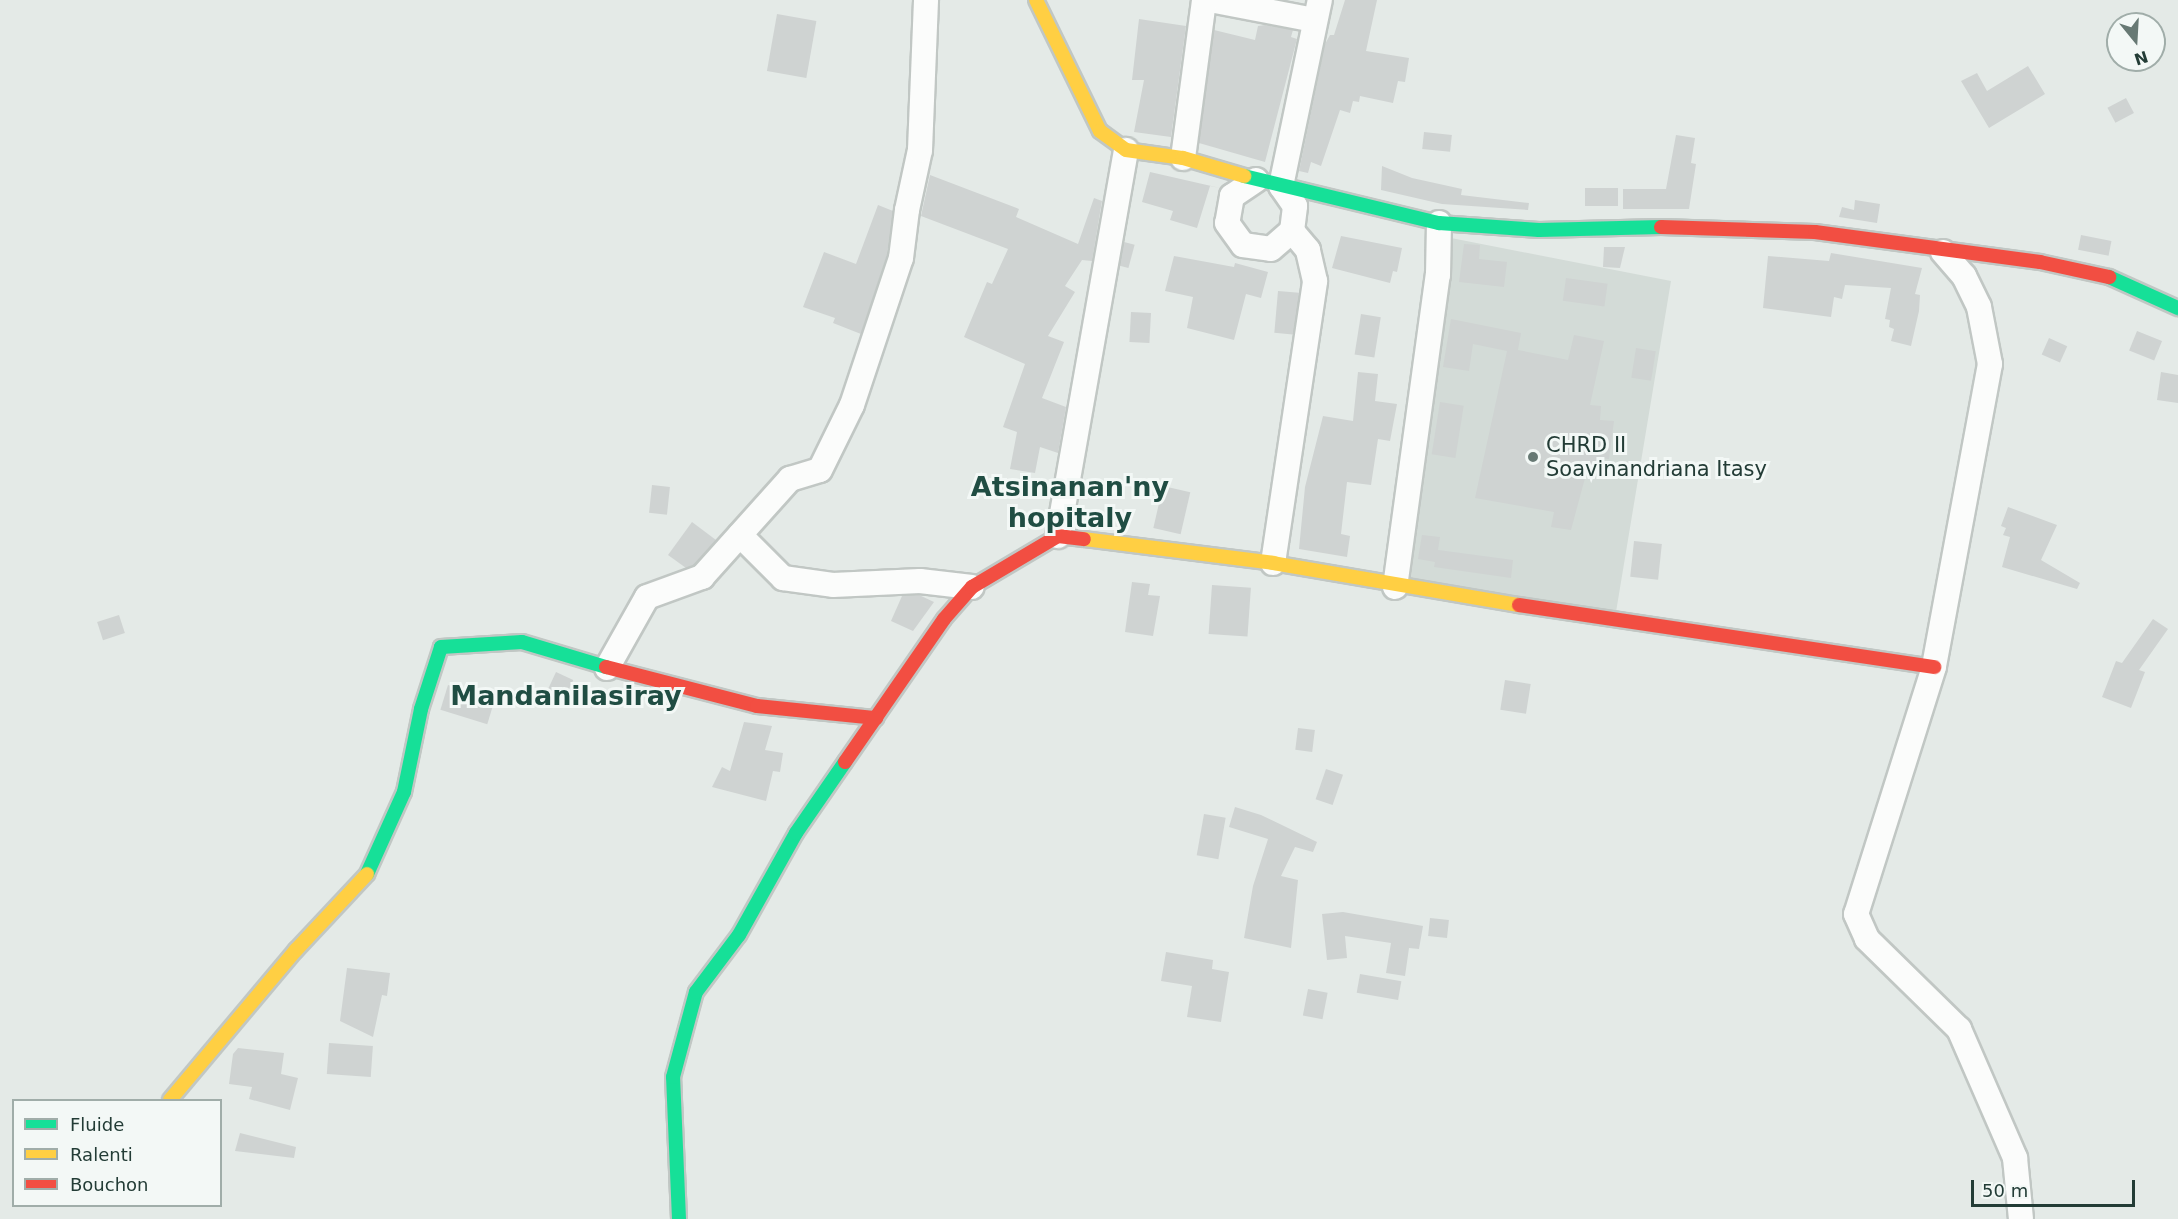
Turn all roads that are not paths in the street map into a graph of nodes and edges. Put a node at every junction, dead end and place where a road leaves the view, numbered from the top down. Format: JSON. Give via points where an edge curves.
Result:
{"nodes":[{"id":1,"x":926,"y":0,"type":"edge"},
{"id":2,"x":1036,"y":0,"type":"edge"},
{"id":3,"x":1204,"y":0,"type":"edge"},
{"id":4,"x":1210,"y":0,"type":"edge"},
{"id":5,"x":1317,"y":10,"type":"edge"},
{"id":6,"x":1126,"y":150,"type":"junction"},
{"id":7,"x":1183,"y":158,"type":"junction"},
{"id":8,"x":1256,"y":180,"type":"junction"},
{"id":9,"x":1281,"y":186,"type":"junction"},
{"id":10,"x":1439,"y":223,"type":"junction"},
{"id":11,"x":1292,"y":231,"type":"junction"},
{"id":12,"x":1943,"y":252,"type":"junction"},
{"id":13,"x":2178,"y":308,"type":"edge"},
{"id":14,"x":740,"y":535,"type":"junction"},
{"id":15,"x":1058,"y":536,"type":"junction"},
{"id":16,"x":1273,"y":563,"type":"junction"},
{"id":17,"x":972,"y":587,"type":"junction"},
{"id":18,"x":1395,"y":587,"type":"junction"},
{"id":19,"x":1934,"y":667,"type":"junction"},
{"id":20,"x":607,"y":668,"type":"junction"},
{"id":21,"x":876,"y":718,"type":"junction"},
{"id":22,"x":172,"y":1099,"type":"edge"},
{"id":23,"x":679,"y":1219,"type":"edge"},
{"id":24,"x":2021,"y":1219,"type":"edge"}],
"edges":[{"from":1,"to":14,"type":"street","via":[[920,150],[901,258],[852,405],[820,470],[790,479]]},
{"from":2,"to":6,"type":"street","via":[[1100,131]]},
{"from":3,"to":7,"type":"street"},
{"from":4,"to":5,"type":"street"},
{"from":5,"to":9,"type":"street"},
{"from":6,"to":7,"type":"street"},
{"from":6,"to":15,"type":"street"},
{"from":7,"to":8,"type":"street"},
{"from":8,"to":9,"type":"street"},
{"from":8,"to":11,"type":"street","via":[[1232,196],[1227,222],[1232,230],[1243,245],[1270,249]]},
{"from":9,"to":10,"type":"street"},
{"from":9,"to":11,"type":"street","via":[[1295,206]]},
{"from":10,"to":12,"type":"street","via":[[1539,230],[1661,227],[1815,232]]},
{"from":10,"to":18,"type":"street","via":[[1438,275]]},
{"from":11,"to":16,"type":"street","via":[[1308,250],[1315,281]]},
{"from":12,"to":13,"type":"street","via":[[2098,272]]},
{"from":12,"to":19,"type":"street","via":[[1964,276],[1979,307],[1990,364]]},
{"from":14,"to":17,"type":"street","via":[[783,578],[833,585],[920,581]]},
{"from":14,"to":20,"type":"street","via":[[702,577],[647,597]]},
{"from":15,"to":16,"type":"street"},
{"from":15,"to":17,"type":"street"},
{"from":16,"to":18,"type":"street"},
{"from":17,"to":21,"type":"street","via":[[944,619]]},
{"from":18,"to":19,"type":"street"},
{"from":19,"to":24,"type":"street","via":[[1857,914],[1867,939],[1959,1029],[2015,1158]]},
{"from":20,"to":21,"type":"street","via":[[757,706]]},
{"from":20,"to":22,"type":"street","via":[[522,642],[441,646],[404,792],[365,879],[288,958]]},
{"from":21,"to":23,"type":"street","via":[[796,833],[739,935],[696,992],[673,1077]]}]}
